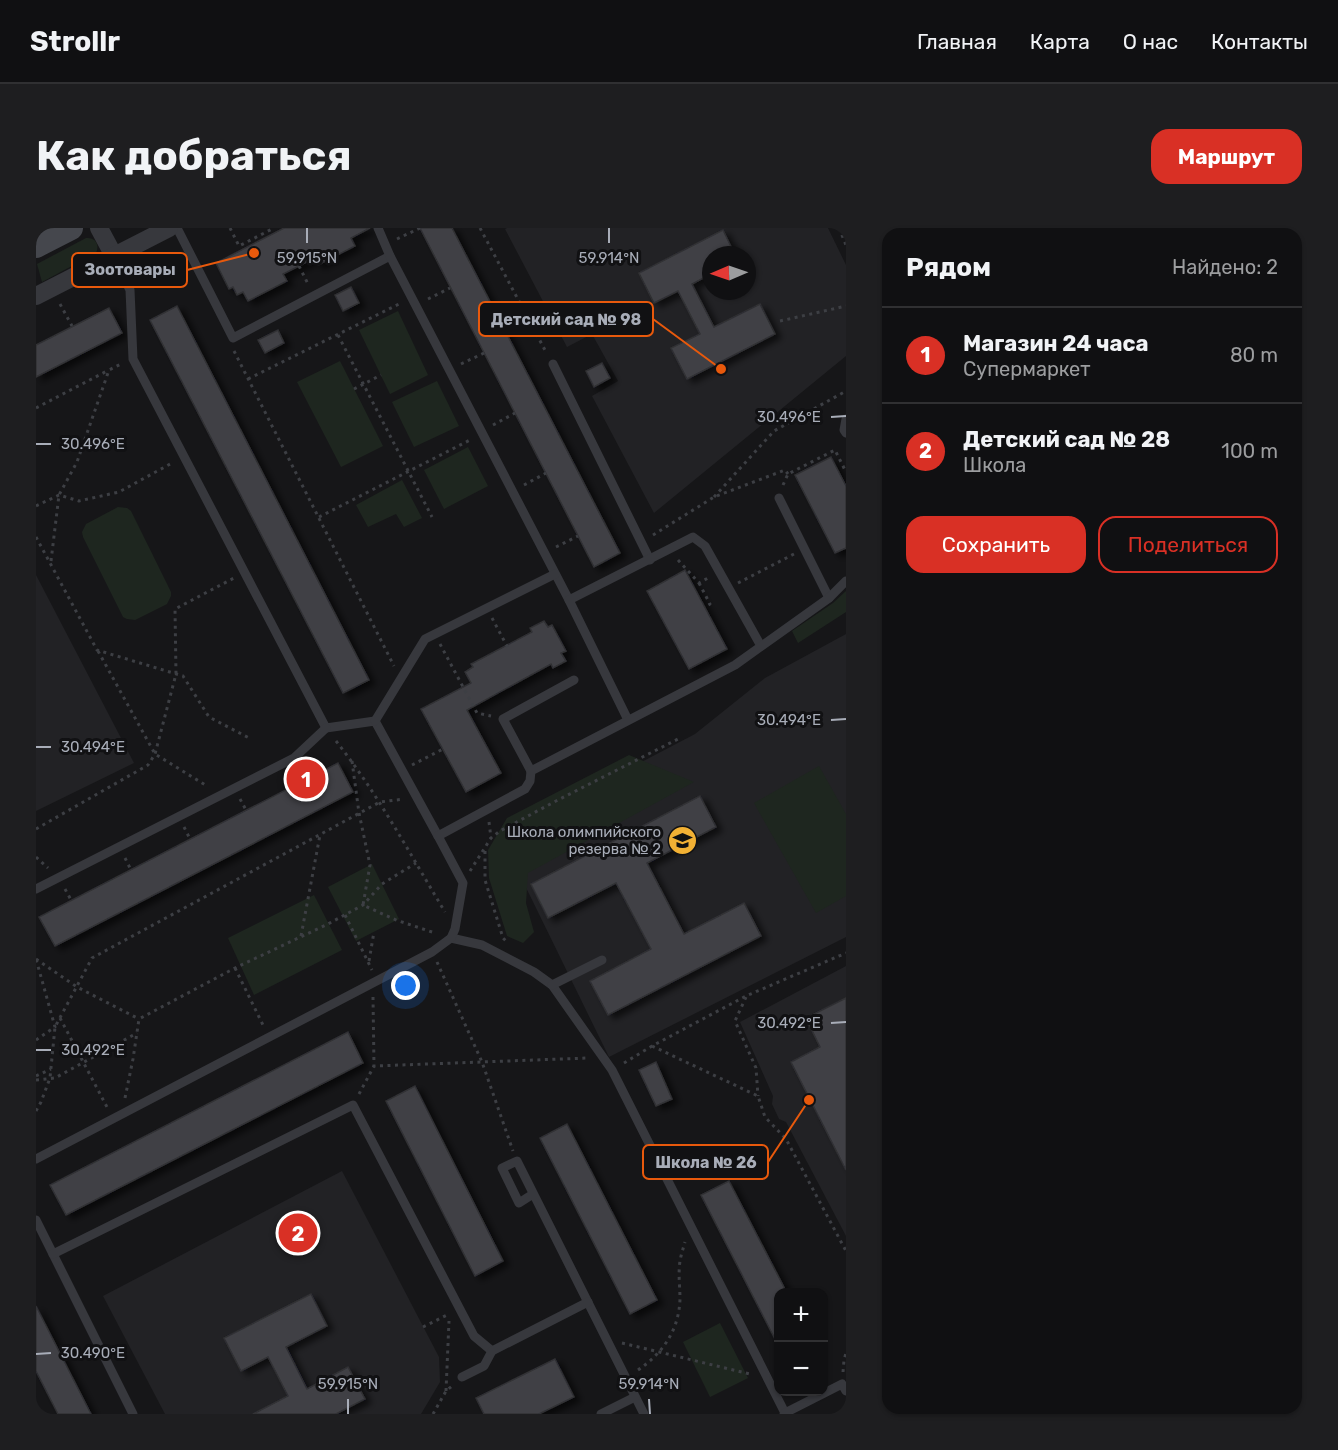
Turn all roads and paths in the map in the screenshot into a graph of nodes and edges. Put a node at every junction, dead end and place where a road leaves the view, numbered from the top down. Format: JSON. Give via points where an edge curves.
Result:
{"nodes":[{"id":1,"x":71,"y":228,"type":"edge"},
{"id":2,"x":99,"y":228,"type":"edge"},
{"id":3,"x":170,"y":228,"type":"edge"},
{"id":4,"x":177,"y":228,"type":"edge"},
{"id":5,"x":230,"y":228,"type":"edge"},
{"id":6,"x":274,"y":228,"type":"edge"},
{"id":7,"x":378,"y":228,"type":"edge"},
{"id":8,"x":420,"y":228,"type":"edge"},
{"id":9,"x":480,"y":228,"type":"edge"},
{"id":10,"x":839,"y":228,"type":"edge"},
{"id":11,"x":385,"y":244,"type":"junction"},
{"id":12,"x":846,"y":245,"type":"edge"},
{"id":13,"x":36,"y":246,"type":"edge"},
{"id":14,"x":114,"y":256,"type":"junction"},
{"id":15,"x":390,"y":256,"type":"junction"},
{"id":16,"x":134,"y":264,"type":"dead end"},
{"id":17,"x":299,"y":266,"type":"dead end"},
{"id":18,"x":206,"y":284,"type":"junction"},
{"id":19,"x":450,"y":288,"type":"dead end"},
{"id":20,"x":36,"y":296,"type":"edge"},
{"id":21,"x":315,"y":296,"type":"junction"},
{"id":22,"x":59,"y":302,"type":"dead end"},
{"id":23,"x":414,"y":302,"type":"junction"},
{"id":24,"x":846,"y":306,"type":"edge"},
{"id":25,"x":780,"y":321,"type":"dead end"},
{"id":26,"x":72,"y":326,"type":"dead end"},
{"id":27,"x":338,"y":335,"type":"junction"},
{"id":28,"x":234,"y":338,"type":"junction"},
{"id":29,"x":484,"y":353,"type":"dead end"},
{"id":30,"x":133,"y":358,"type":"junction"},
{"id":31,"x":553,"y":364,"type":"joint"},
{"id":32,"x":109,"y":370,"type":"junction"},
{"id":33,"x":449,"y":370,"type":"junction"},
{"id":34,"x":381,"y":375,"type":"dead end"},
{"id":35,"x":248,"y":379,"type":"junction"},
{"id":36,"x":363,"y":384,"type":"junction"},
{"id":37,"x":354,"y":389,"type":"dead end"},
{"id":38,"x":846,"y":391,"type":"edge"},
{"id":39,"x":36,"y":408,"type":"edge"},
{"id":40,"x":515,"y":414,"type":"dead end"},
{"id":41,"x":846,"y":419,"type":"edge"},
{"id":42,"x":482,"y":432,"type":"junction"},
{"id":43,"x":846,"y":433,"type":"edge"},
{"id":44,"x":184,"y":456,"type":"junction"},
{"id":45,"x":846,"y":470,"type":"edge"},
{"id":46,"x":408,"y":471,"type":"junction"},
{"id":47,"x":546,"y":473,"type":"dead end"},
{"id":48,"x":788,"y":474,"type":"junction"},
{"id":49,"x":512,"y":491,"type":"junction"},
{"id":50,"x":58,"y":495,"type":"junction"},
{"id":51,"x":714,"y":497,"type":"junction"},
{"id":52,"x":778,"y":498,"type":"joint"},
{"id":53,"x":36,"y":506,"type":"edge"},
{"id":54,"x":432,"y":517,"type":"dead end"},
{"id":55,"x":319,"y":518,"type":"junction"},
{"id":56,"x":578,"y":536,"type":"dead end"},
{"id":57,"x":36,"y":537,"type":"edge"},
{"id":58,"x":641,"y":542,"type":"junction"},
{"id":59,"x":804,"y":549,"type":"junction"},
{"id":60,"x":668,"y":550,"type":"junction"},
{"id":61,"x":545,"y":553,"type":"junction"},
{"id":62,"x":650,"y":560,"type":"junction"},
{"id":63,"x":51,"y":563,"type":"junction"},
{"id":64,"x":720,"y":572,"type":"junction"},
{"id":65,"x":244,"y":573,"type":"junction"},
{"id":66,"x":555,"y":574,"type":"junction"},
{"id":67,"x":846,"y":581,"type":"edge"},
{"id":68,"x":699,"y":583,"type":"junction"},
{"id":69,"x":729,"y":588,"type":"junction"},
{"id":70,"x":829,"y":598,"type":"junction"},
{"id":71,"x":569,"y":600,"type":"junction"},
{"id":72,"x":705,"y":607,"type":"dead end"},
{"id":73,"x":486,"y":608,"type":"junction"},
{"id":74,"x":435,"y":634,"type":"junction"},
{"id":75,"x":761,"y":646,"type":"junction"},
{"id":76,"x":508,"y":648,"type":"dead end"},
{"id":77,"x":97,"y":650,"type":"junction"},
{"id":78,"x":176,"y":674,"type":"junction"},
{"id":79,"x":400,"y":678,"type":"junction"},
{"id":80,"x":574,"y":680,"type":"dead end"},
{"id":81,"x":503,"y":719,"type":"junction"},
{"id":82,"x":628,"y":720,"type":"junction"},
{"id":83,"x":375,"y":721,"type":"junction"},
{"id":84,"x":326,"y":728,"type":"junction"},
{"id":85,"x":680,"y":738,"type":"dead end"},
{"id":86,"x":251,"y":739,"type":"dead end"},
{"id":87,"x":443,"y":749,"type":"dead end"},
{"id":88,"x":155,"y":754,"type":"junction"},
{"id":89,"x":352,"y":761,"type":"junction"},
{"id":90,"x":402,"y":771,"type":"junction"},
{"id":91,"x":531,"y":771,"type":"junction"},
{"id":92,"x":222,"y":795,"type":"junction"},
{"id":93,"x":417,"y":797,"type":"junction"},
{"id":94,"x":380,"y":802,"type":"junction"},
{"id":95,"x":359,"y":813,"type":"junction"},
{"id":96,"x":36,"y":830,"type":"edge"},
{"id":97,"x":320,"y":833,"type":"junction"},
{"id":98,"x":438,"y":836,"type":"junction"},
{"id":99,"x":485,"y":849,"type":"junction"},
{"id":100,"x":416,"y":863,"type":"junction"},
{"id":101,"x":463,"y":883,"type":"junction"},
{"id":102,"x":36,"y":890,"type":"edge"},
{"id":103,"x":363,"y":905,"type":"junction"},
{"id":104,"x":345,"y":915,"type":"junction"},
{"id":105,"x":374,"y":932,"type":"dead end"},
{"id":106,"x":453,"y":934,"type":"junction"},
{"id":107,"x":302,"y":936,"type":"junction"},
{"id":108,"x":511,"y":946,"type":"dead end"},
{"id":109,"x":432,"y":952,"type":"junction"},
{"id":110,"x":846,"y":952,"type":"edge"},
{"id":111,"x":36,"y":958,"type":"edge"},
{"id":112,"x":602,"y":960,"type":"dead end"},
{"id":113,"x":369,"y":963,"type":"junction"},
{"id":114,"x":235,"y":968,"type":"junction"},
{"id":115,"x":373,"y":982,"type":"junction"},
{"id":116,"x":552,"y":985,"type":"junction"},
{"id":117,"x":77,"y":987,"type":"junction"},
{"id":118,"x":746,"y":996,"type":"junction"},
{"id":119,"x":60,"y":1018,"type":"junction"},
{"id":120,"x":139,"y":1020,"type":"junction"},
{"id":121,"x":55,"y":1027,"type":"junction"},
{"id":122,"x":137,"y":1034,"type":"junction"},
{"id":123,"x":269,"y":1036,"type":"junction"},
{"id":124,"x":36,"y":1040,"type":"edge"},
{"id":125,"x":652,"y":1046,"type":"junction"},
{"id":126,"x":602,"y":1058,"type":"junction"},
{"id":127,"x":83,"y":1062,"type":"junction"},
{"id":128,"x":482,"y":1062,"type":"junction"},
{"id":129,"x":374,"y":1066,"type":"junction"},
{"id":130,"x":51,"y":1069,"type":"junction"},
{"id":131,"x":612,"y":1070,"type":"junction"},
{"id":132,"x":36,"y":1078,"type":"edge"},
{"id":133,"x":50,"y":1078,"type":"junction"},
{"id":134,"x":758,"y":1096,"type":"junction"},
{"id":135,"x":354,"y":1105,"type":"junction"},
{"id":136,"x":36,"y":1111,"type":"edge"},
{"id":137,"x":117,"y":1116,"type":"junction"},
{"id":138,"x":36,"y":1159,"type":"edge"},
{"id":139,"x":517,"y":1161,"type":"junction"},
{"id":140,"x":533,"y":1194,"type":"junction"},
{"id":141,"x":36,"y":1220,"type":"edge"},
{"id":142,"x":689,"y":1223,"type":"junction"},
{"id":143,"x":846,"y":1251,"type":"edge"},
{"id":144,"x":53,"y":1254,"type":"junction"},
{"id":145,"x":588,"y":1302,"type":"junction"},
{"id":146,"x":423,"y":1327,"type":"dead end"},
{"id":147,"x":606,"y":1338,"type":"junction"},
{"id":148,"x":492,"y":1351,"type":"junction"},
{"id":149,"x":660,"y":1353,"type":"junction"},
{"id":150,"x":846,"y":1353,"type":"edge"},
{"id":151,"x":743,"y":1373,"type":"dead end"},
{"id":152,"x":462,"y":1377,"type":"joint"},
{"id":153,"x":626,"y":1377,"type":"junction"},
{"id":154,"x":844,"y":1387,"type":"edge"},
{"id":155,"x":446,"y":1391,"type":"junction"},
{"id":156,"x":635,"y":1396,"type":"junction"},
{"id":157,"x":133,"y":1414,"type":"edge"},
{"id":158,"x":433,"y":1414,"type":"edge"},
{"id":159,"x":601,"y":1414,"type":"edge"},
{"id":160,"x":644,"y":1414,"type":"edge"},
{"id":161,"x":784,"y":1414,"type":"edge"}],
"edges":[{"from":1,"to":13,"type":"main road"},
{"from":2,"to":14,"type":"street"},
{"from":3,"to":14,"type":"street"},
{"from":4,"to":18,"type":"lane"},
{"from":5,"to":6,"type":"path","via":[[239,246]]},
{"from":7,"to":11,"type":"lane"},
{"from":8,"to":11,"type":"path"},
{"from":9,"to":31,"type":"path"},
{"from":10,"to":12,"type":"path"},
{"from":11,"to":15,"type":"lane"},
{"from":14,"to":20,"type":"street"},
{"from":14,"to":30,"type":"lane","via":[[130,290]]},
{"from":15,"to":21,"type":"lane"},
{"from":15,"to":23,"type":"lane"},
{"from":16,"to":18,"type":"path","via":[[152,273]]},
{"from":17,"to":21,"type":"path"},
{"from":18,"to":28,"type":"lane"},
{"from":19,"to":23,"type":"path"},
{"from":21,"to":28,"type":"lane"},
{"from":22,"to":26,"type":"path"},
{"from":23,"to":27,"type":"path"},
{"from":23,"to":33,"type":"lane"},
{"from":24,"to":25,"type":"path"},
{"from":27,"to":35,"type":"path"},
{"from":27,"to":36,"type":"path"},
{"from":28,"to":35,"type":"path","via":[[233,349]]},
{"from":29,"to":33,"type":"path"},
{"from":30,"to":32,"type":"path"},
{"from":30,"to":44,"type":"lane"},
{"from":31,"to":58,"type":"lane"},
{"from":32,"to":39,"type":"path"},
{"from":32,"to":50,"type":"path","via":[[77,462]]},
{"from":33,"to":42,"type":"lane"},
{"from":34,"to":36,"type":"path"},
{"from":35,"to":55,"type":"path"},
{"from":36,"to":37,"type":"path"},
{"from":36,"to":46,"type":"path"},
{"from":38,"to":51,"type":"path","via":[[774,430]]},
{"from":40,"to":42,"type":"path"},
{"from":41,"to":43,"type":"lane"},
{"from":42,"to":46,"type":"path"},
{"from":42,"to":49,"type":"lane"},
{"from":44,"to":50,"type":"path","via":[[119,492],[79,501]]},
{"from":44,"to":65,"type":"lane"},
{"from":45,"to":48,"type":"path","via":[[835,450]]},
{"from":46,"to":54,"type":"path"},
{"from":46,"to":55,"type":"path"},
{"from":47,"to":49,"type":"path"},
{"from":48,"to":51,"type":"path","via":[[785,470]]},
{"from":48,"to":52,"type":"path"},
{"from":49,"to":61,"type":"lane"},
{"from":50,"to":53,"type":"path"},
{"from":50,"to":63,"type":"path"},
{"from":51,"to":58,"type":"path"},
{"from":52,"to":59,"type":"lane"},
{"from":55,"to":79,"type":"path"},
{"from":56,"to":61,"type":"path"},
{"from":57,"to":63,"type":"path"},
{"from":58,"to":62,"type":"lane"},
{"from":59,"to":69,"type":"path"},
{"from":59,"to":70,"type":"lane"},
{"from":60,"to":62,"type":"lane"},
{"from":60,"to":64,"type":"lane","via":[[693,537],[705,546]]},
{"from":60,"to":68,"type":"path"},
{"from":61,"to":66,"type":"lane"},
{"from":62,"to":71,"type":"lane"},
{"from":63,"to":77,"type":"path"},
{"from":64,"to":68,"type":"path"},
{"from":64,"to":69,"type":"lane"},
{"from":65,"to":78,"type":"path","via":[[175,609]]},
{"from":65,"to":84,"type":"lane"},
{"from":66,"to":71,"type":"lane"},
{"from":66,"to":73,"type":"lane"},
{"from":67,"to":70,"type":"lane"},
{"from":68,"to":72,"type":"path","via":[[710,604]]},
{"from":69,"to":75,"type":"lane"},
{"from":70,"to":75,"type":"lane"},
{"from":71,"to":82,"type":"lane"},
{"from":73,"to":74,"type":"lane"},
{"from":73,"to":76,"type":"path"},
{"from":74,"to":79,"type":"lane","via":[[425,639]]},
{"from":74,"to":81,"type":"path","via":[[477,712]]},
{"from":75,"to":82,"type":"lane","via":[[735,665]]},
{"from":77,"to":78,"type":"path"},
{"from":77,"to":88,"type":"path"},
{"from":78,"to":86,"type":"path","via":[[183,676],[209,717]]},
{"from":78,"to":88,"type":"path"},
{"from":79,"to":83,"type":"lane"},
{"from":80,"to":81,"type":"lane"},
{"from":81,"to":91,"type":"lane"},
{"from":82,"to":91,"type":"lane"},
{"from":83,"to":84,"type":"lane"},
{"from":83,"to":90,"type":"lane"},
{"from":84,"to":89,"type":"path"},
{"from":84,"to":92,"type":"lane","via":[[294,758]]},
{"from":85,"to":99,"type":"path","via":[[500,831]]},
{"from":87,"to":90,"type":"path"},
{"from":88,"to":92,"type":"path"},
{"from":88,"to":96,"type":"path","via":[[148,765]]},
{"from":89,"to":94,"type":"path"},
{"from":89,"to":95,"type":"path"},
{"from":90,"to":93,"type":"lane"},
{"from":91,"to":98,"type":"lane","via":[[525,789]]},
{"from":92,"to":102,"type":"lane"},
{"from":93,"to":94,"type":"path"},
{"from":93,"to":98,"type":"lane"},
{"from":94,"to":95,"type":"path"},
{"from":94,"to":100,"type":"path"},
{"from":95,"to":97,"type":"path"},
{"from":95,"to":103,"type":"path","via":[[370,865]]},
{"from":97,"to":107,"type":"path"},
{"from":97,"to":117,"type":"path","via":[[92,958]]},
{"from":98,"to":101,"type":"lane"},
{"from":99,"to":101,"type":"path"},
{"from":99,"to":108,"type":"path","via":[[485,880],[503,938]]},
{"from":100,"to":103,"type":"path","via":[[382,884]]},
{"from":100,"to":106,"type":"path"},
{"from":101,"to":106,"type":"lane"},
{"from":103,"to":104,"type":"path"},
{"from":103,"to":106,"type":"path","via":[[396,920]]},
{"from":104,"to":107,"type":"path"},
{"from":104,"to":113,"type":"path"},
{"from":105,"to":113,"type":"path"},
{"from":106,"to":109,"type":"lane"},
{"from":106,"to":116,"type":"lane","via":[[482,945]]},
{"from":107,"to":114,"type":"path"},
{"from":109,"to":115,"type":"lane"},
{"from":109,"to":128,"type":"path"},
{"from":110,"to":118,"type":"path"},
{"from":111,"to":117,"type":"path"},
{"from":111,"to":121,"type":"path"},
{"from":112,"to":116,"type":"lane"},
{"from":113,"to":115,"type":"path"},
{"from":114,"to":120,"type":"path"},
{"from":114,"to":123,"type":"path"},
{"from":115,"to":123,"type":"lane"},
{"from":115,"to":129,"type":"path"},
{"from":116,"to":126,"type":"lane"},
{"from":117,"to":119,"type":"path"},
{"from":117,"to":120,"type":"path"},
{"from":118,"to":125,"type":"path"},
{"from":118,"to":134,"type":"path","via":[[735,1021],[756,1068]]},
{"from":119,"to":121,"type":"path"},
{"from":119,"to":127,"type":"path"},
{"from":120,"to":122,"type":"path"},
{"from":121,"to":124,"type":"path"},
{"from":121,"to":130,"type":"path"},
{"from":122,"to":127,"type":"path"},
{"from":122,"to":137,"type":"path","via":[[134,1059]]},
{"from":123,"to":137,"type":"lane"},
{"from":125,"to":131,"type":"path"},
{"from":125,"to":134,"type":"path"},
{"from":126,"to":128,"type":"path"},
{"from":126,"to":131,"type":"lane"},
{"from":127,"to":133,"type":"path"},
{"from":127,"to":137,"type":"path"},
{"from":128,"to":129,"type":"path"},
{"from":128,"to":139,"type":"path"},
{"from":129,"to":135,"type":"path"},
{"from":130,"to":132,"type":"path"},
{"from":130,"to":133,"type":"path"},
{"from":131,"to":142,"type":"lane"},
{"from":132,"to":133,"type":"path"},
{"from":133,"to":136,"type":"path"},
{"from":134,"to":143,"type":"path","via":[[765,1117],[786,1139]]},
{"from":135,"to":144,"type":"lane"},
{"from":135,"to":148,"type":"lane","via":[[474,1336]]},
{"from":137,"to":138,"type":"lane"},
{"from":139,"to":140,"type":"lane"},
{"from":139,"to":140,"type":"lane","via":[[502,1168],[519,1203]]},
{"from":140,"to":145,"type":"lane"},
{"from":141,"to":144,"type":"lane"},
{"from":142,"to":149,"type":"path","via":[[680,1262],[677,1320]]},
{"from":142,"to":161,"type":"lane"},
{"from":144,"to":157,"type":"lane"},
{"from":145,"to":147,"type":"lane"},
{"from":145,"to":148,"type":"lane"},
{"from":146,"to":155,"type":"path","via":[[450,1314]]},
{"from":147,"to":149,"type":"path"},
{"from":147,"to":153,"type":"lane"},
{"from":148,"to":152,"type":"lane","via":[[484,1366]]},
{"from":149,"to":151,"type":"path"},
{"from":149,"to":153,"type":"path"},
{"from":150,"to":154,"type":"path"},
{"from":152,"to":155,"type":"path"},
{"from":153,"to":156,"type":"lane"},
{"from":154,"to":161,"type":"lane"},
{"from":155,"to":158,"type":"path"},
{"from":156,"to":159,"type":"lane"},
{"from":156,"to":160,"type":"lane"}]}
